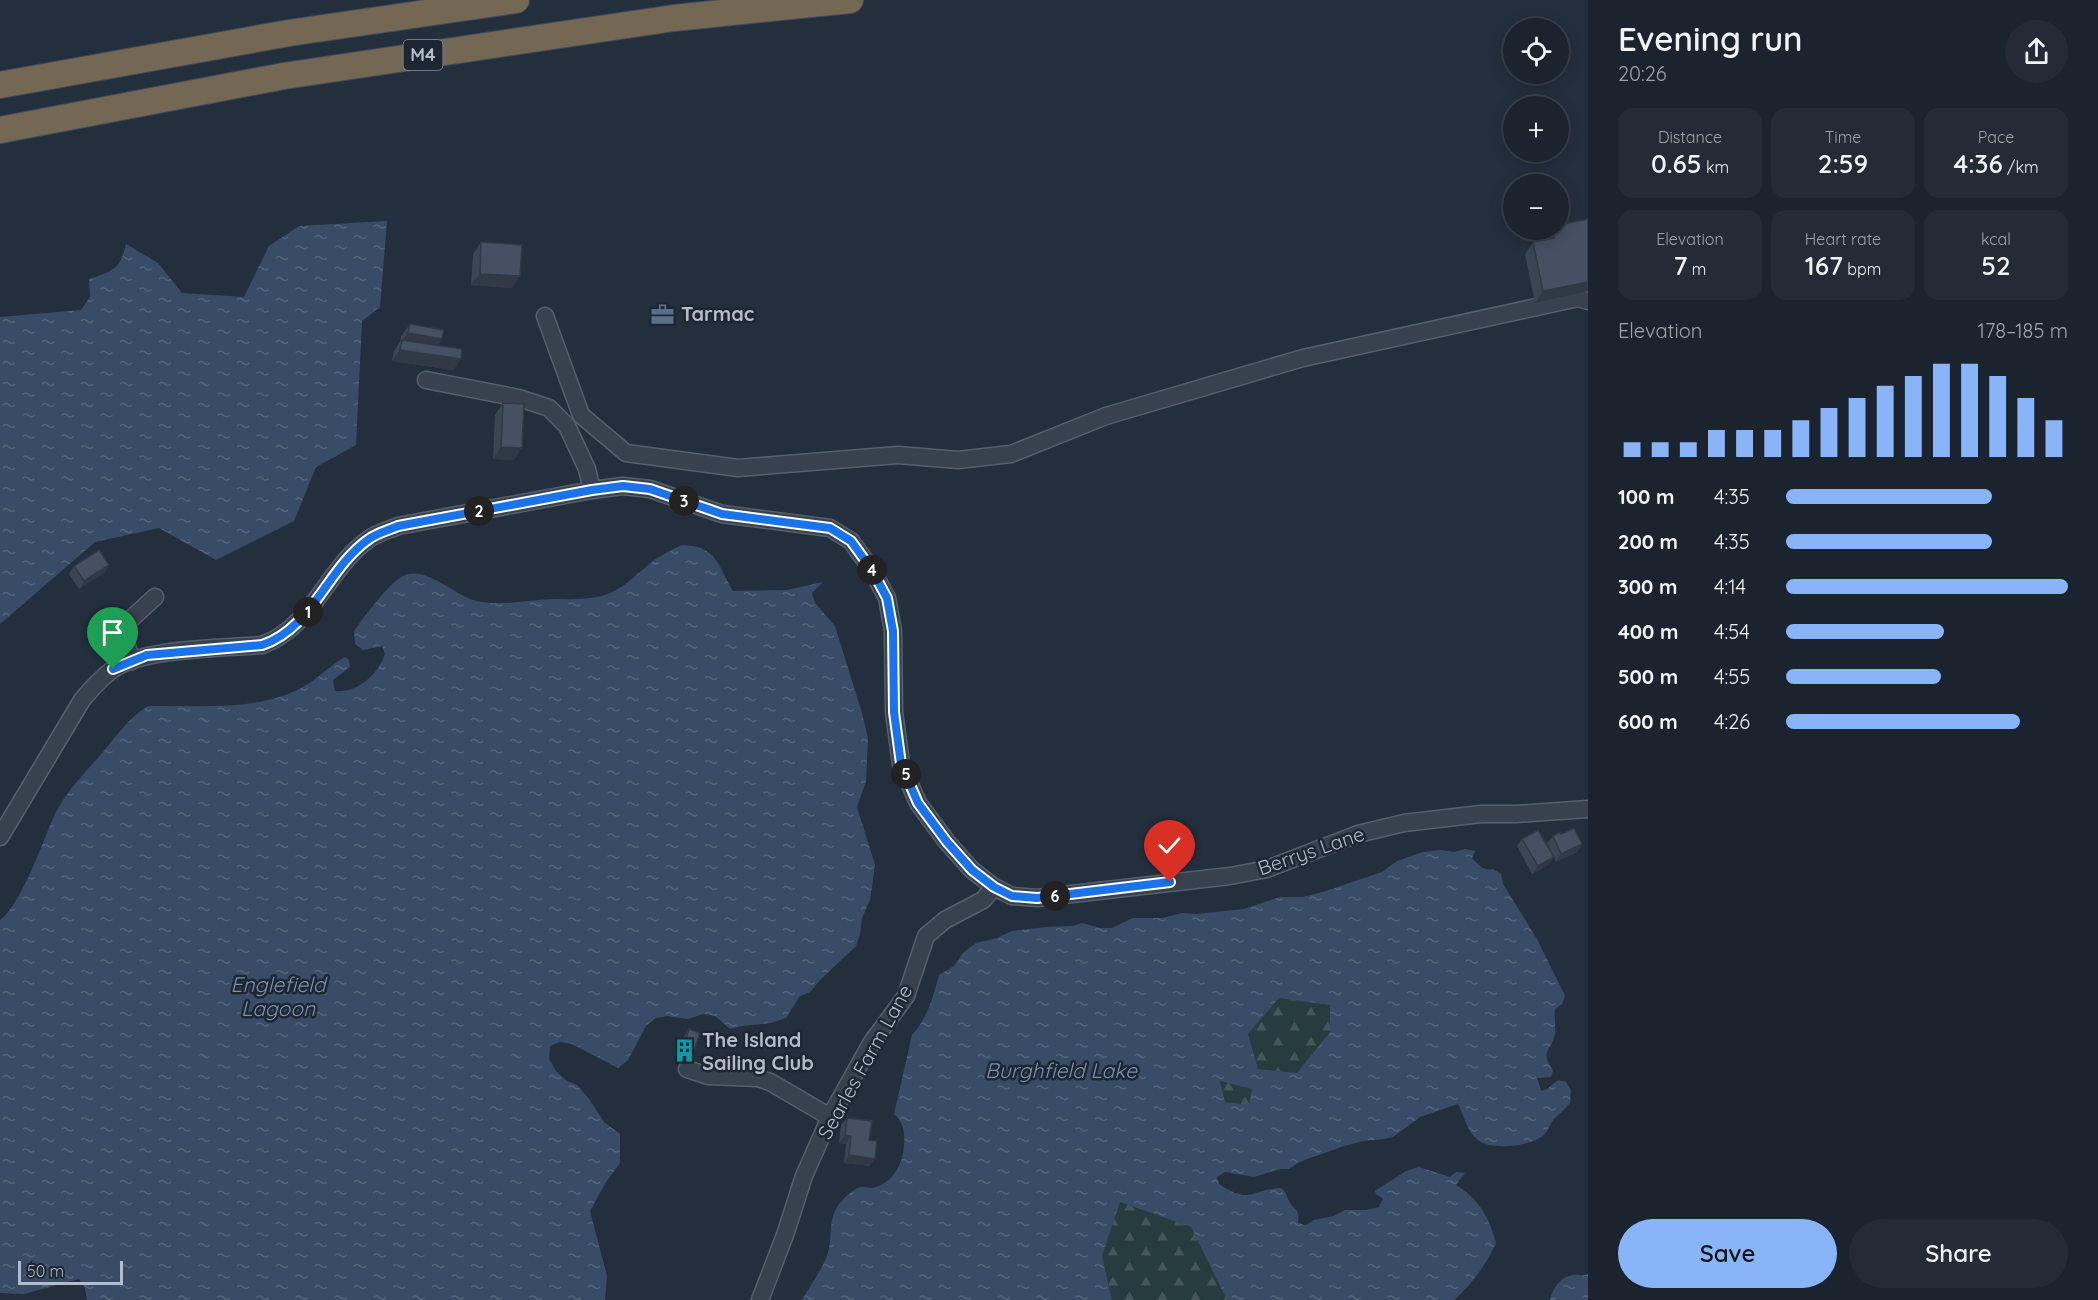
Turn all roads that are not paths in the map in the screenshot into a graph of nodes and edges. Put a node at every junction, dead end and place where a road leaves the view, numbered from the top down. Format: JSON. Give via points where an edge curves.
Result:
{"nodes":[{"id":1,"x":516,"y":0,"type":"edge"},
{"id":2,"x":850,"y":0,"type":"edge"},
{"id":3,"x":0,"y":85,"type":"edge"},
{"id":4,"x":0,"y":130,"type":"edge"},
{"id":5,"x":1588,"y":301,"type":"edge"},
{"id":6,"x":545,"y":316,"type":"dead end"},
{"id":7,"x":426,"y":380,"type":"dead end"},
{"id":8,"x":592,"y":490,"type":"junction"},
{"id":9,"x":155,"y":597,"type":"dead end"},
{"id":10,"x":132,"y":661,"type":"junction"},
{"id":11,"x":1588,"y":809,"type":"edge"},
{"id":12,"x":0,"y":837,"type":"edge"},
{"id":13,"x":994,"y":887,"type":"junction"},
{"id":14,"x":687,"y":1069,"type":"dead end"},
{"id":15,"x":830,"y":1117,"type":"junction"},
{"id":16,"x":760,"y":1300,"type":"edge"}],
"edges":[{"from":1,"to":3,"type":"highway","number":"M4","via":[[289,33]]},
{"from":2,"to":4,"type":"highway","number":"M4","via":[[674,18],[284,76]]},
{"from":5,"to":6,"type":"street","via":[[1578,298],[1302,358],[1106,416],[1011,454],[958,460],[898,455],[738,468],[626,453],[580,415]]},
{"from":7,"to":8,"type":"street","via":[[519,398],[549,408],[567,426],[588,469]]},
{"from":8,"to":10,"type":"street","name":"Berrys Lane","via":[[398,526],[369,538],[344,562],[309,611],[276,640],[262,645],[147,655]]},
{"from":8,"to":13,"type":"street","name":"Berrys Lane","via":[[623,486],[650,489],[722,514],[830,528],[851,541],[887,598],[893,631],[894,712],[901,764],[918,803],[947,842]]},
{"from":9,"to":10,"type":"street","via":[[121,628]]},
{"from":10,"to":12,"type":"street","name":"Berrys Lane","via":[[113,669],[82,700]]},
{"from":11,"to":13,"type":"street","name":"Berrys Lane","via":[[1481,814],[1404,823],[1358,834],[1267,869],[1230,876],[1037,898],[1012,896]]},
{"from":13,"to":15,"type":"street","name":"Searles Farm Lane","via":[[983,900],[945,920],[926,936],[906,996],[872,1042]]},
{"from":14,"to":15,"type":"street","via":[[708,1076],[759,1078]]},
{"from":15,"to":16,"type":"street","name":"Searles Farm Lane","via":[[804,1176]]}]}
